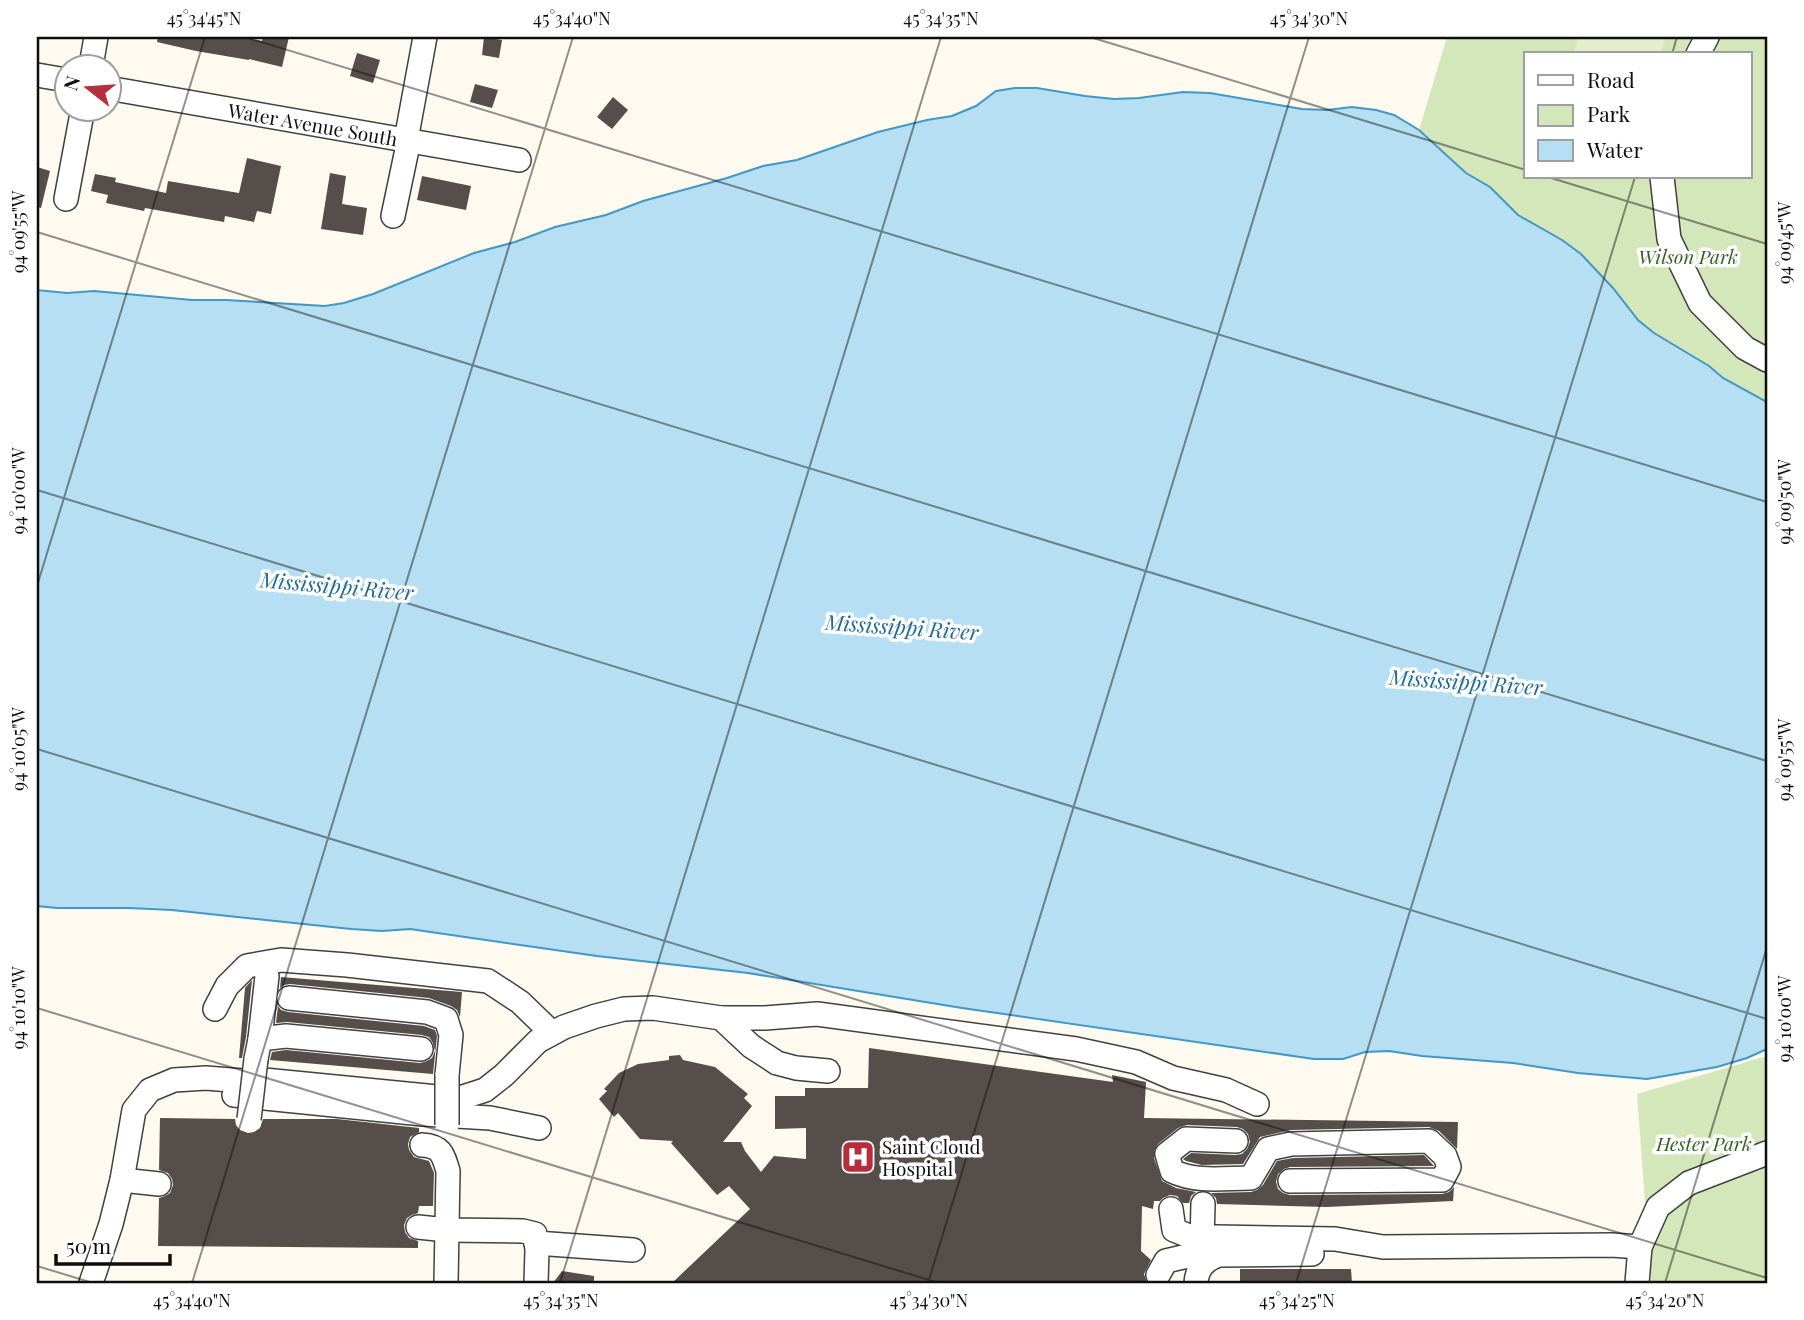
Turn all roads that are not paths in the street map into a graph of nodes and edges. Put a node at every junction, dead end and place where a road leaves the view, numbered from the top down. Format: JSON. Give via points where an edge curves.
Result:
{"nodes":[{"id":1,"x":425,"y":37,"type":"edge"},
{"id":2,"x":122,"y":90,"type":"edge"},
{"id":3,"x":80,"y":122,"type":"edge"},
{"id":4,"x":407,"y":140,"type":"junction"},
{"id":5,"x":519,"y":160,"type":"dead end"},
{"id":6,"x":1662,"y":178,"type":"edge"},
{"id":7,"x":66,"y":199,"type":"dead end"},
{"id":8,"x":393,"y":216,"type":"dead end"},
{"id":9,"x":1767,"y":360,"type":"edge"},
{"id":10,"x":267,"y":976,"type":"dead end"},
{"id":11,"x":289,"y":998,"type":"dead end"},
{"id":12,"x":215,"y":1009,"type":"dead end"},
{"id":13,"x":721,"y":1018,"type":"junction"},
{"id":14,"x":552,"y":1033,"type":"junction"},
{"id":15,"x":258,"y":1049,"type":"junction"},
{"id":16,"x":421,"y":1049,"type":"dead end"},
{"id":17,"x":828,"y":1072,"type":"dead end"},
{"id":18,"x":150,"y":1090,"type":"junction"},
{"id":19,"x":1257,"y":1104,"type":"dead end"},
{"id":20,"x":249,"y":1119,"type":"dead end"},
{"id":21,"x":539,"y":1128,"type":"dead end"},
{"id":22,"x":1236,"y":1141,"type":"dead end"},
{"id":23,"x":422,"y":1145,"type":"dead end"},
{"id":24,"x":1767,"y":1153,"type":"edge"},
{"id":25,"x":122,"y":1180,"type":"junction"},
{"id":26,"x":1290,"y":1181,"type":"dead end"},
{"id":27,"x":159,"y":1184,"type":"dead end"},
{"id":28,"x":1203,"y":1204,"type":"dead end"},
{"id":29,"x":1171,"y":1209,"type":"dead end"},
{"id":30,"x":447,"y":1222,"type":"junction"},
{"id":31,"x":418,"y":1227,"type":"dead end"},
{"id":32,"x":536,"y":1243,"type":"junction"},
{"id":33,"x":1206,"y":1247,"type":"junction"},
{"id":34,"x":1640,"y":1247,"type":"junction"},
{"id":35,"x":633,"y":1250,"type":"dead end"},
{"id":36,"x":1157,"y":1275,"type":"dead end"},
{"id":37,"x":91,"y":1283,"type":"edge"},
{"id":38,"x":446,"y":1283,"type":"edge"},
{"id":39,"x":536,"y":1283,"type":"edge"},
{"id":40,"x":1196,"y":1283,"type":"edge"},
{"id":41,"x":1637,"y":1283,"type":"edge"}],
"edges":[{"from":1,"to":4,"type":"street"},
{"from":2,"to":4,"type":"street","name":"Water Avenue South"},
{"from":3,"to":7,"type":"street"},
{"from":4,"to":5,"type":"street","name":"Water Avenue South"},
{"from":4,"to":8,"type":"street"},
{"from":6,"to":9,"type":"street","via":[[1669,239],[1700,303],[1745,348]]},
{"from":10,"to":15,"type":"street"},
{"from":11,"to":30,"type":"street","bridge":true,"via":[[428,1012],[446,1019],[451,1035],[447,1125],[459,1166],[457,1205]]},
{"from":12,"to":14,"type":"street","via":[[227,986],[247,966],[281,960],[488,981],[520,1002]]},
{"from":13,"to":14,"type":"street","via":[[653,1008],[624,1009]]},
{"from":13,"to":17,"type":"street","via":[[777,1063]]},
{"from":13,"to":19,"type":"street","via":[[817,1014],[1076,1049],[1136,1062]]},
{"from":14,"to":18,"type":"street","via":[[485,1090],[447,1098],[206,1078],[174,1080]]},
{"from":15,"to":16,"type":"street","via":[[286,1035]]},
{"from":15,"to":20,"type":"street","bridge":true},
{"from":18,"to":21,"type":"street","via":[[490,1118]]},
{"from":18,"to":25,"type":"street","via":[[134,1110]]},
{"from":22,"to":26,"type":"street","via":[[1186,1139],[1167,1154],[1171,1171],[1186,1178],[1251,1178],[1268,1149],[1291,1144],[1429,1141],[1450,1167],[1442,1180]]},
{"from":23,"to":30,"type":"street","via":[[443,1154],[448,1171]]},
{"from":24,"to":34,"type":"street","via":[[1689,1183],[1658,1207]]},
{"from":25,"to":27,"type":"street"},
{"from":25,"to":37,"type":"street"},
{"from":28,"to":33,"type":"street","via":[[1202,1244]]},
{"from":29,"to":33,"type":"street","via":[[1174,1230]]},
{"from":30,"to":31,"type":"street"},
{"from":30,"to":32,"type":"street","via":[[523,1231],[535,1234]]},
{"from":30,"to":38,"type":"street"},
{"from":32,"to":35,"type":"street"},
{"from":32,"to":39,"type":"street"},
{"from":33,"to":34,"type":"street","via":[[1253,1255],[1383,1247]]},
{"from":33,"to":36,"type":"street","via":[[1166,1261]]},
{"from":33,"to":40,"type":"street"},
{"from":34,"to":41,"type":"street"}]}
